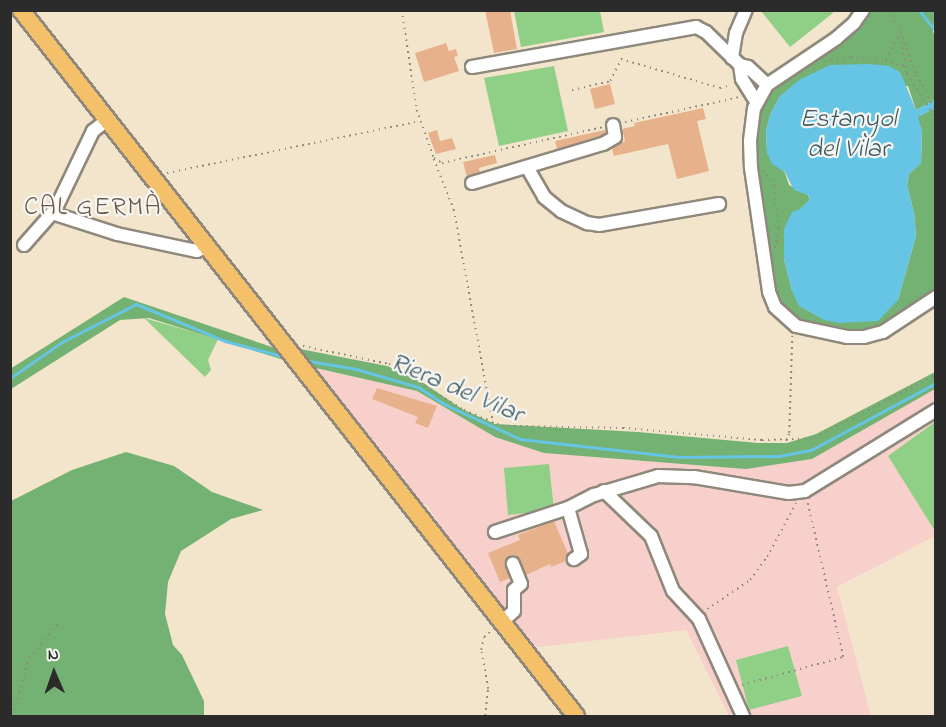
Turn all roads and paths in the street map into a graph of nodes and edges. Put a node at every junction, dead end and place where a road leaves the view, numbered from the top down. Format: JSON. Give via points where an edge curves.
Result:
{"nodes":[{"id":1,"x":21,"y":10,"type":"edge"},
{"id":2,"x":402,"y":10,"type":"edge"},
{"id":3,"x":690,"y":10,"type":"edge"},
{"id":4,"x":746,"y":10,"type":"edge"},
{"id":5,"x":863,"y":10,"type":"edge"},
{"id":6,"x":892,"y":10,"type":"edge"},
{"id":7,"x":691,"y":15,"type":"dead end"},
{"id":8,"x":900,"y":29,"type":"junction"},
{"id":9,"x":899,"y":34,"type":"junction"},
{"id":10,"x":736,"y":61,"type":"junction"},
{"id":11,"x":885,"y":61,"type":"junction"},
{"id":12,"x":820,"y":62,"type":"dead end"},
{"id":13,"x":905,"y":66,"type":"junction"},
{"id":14,"x":472,"y":67,"type":"dead end"},
{"id":15,"x":738,"y":83,"type":"dead end"},
{"id":16,"x":767,"y":85,"type":"junction"},
{"id":17,"x":572,"y":90,"type":"dead end"},
{"id":18,"x":756,"y":101,"type":"junction"},
{"id":19,"x":936,"y":111,"type":"edge"},
{"id":20,"x":936,"y":118,"type":"edge"},
{"id":21,"x":107,"y":120,"type":"junction"},
{"id":22,"x":420,"y":121,"type":"junction"},
{"id":23,"x":613,"y":125,"type":"junction"},
{"id":24,"x":434,"y":158,"type":"junction"},
{"id":25,"x":527,"y":167,"type":"junction"},
{"id":26,"x":759,"y":167,"type":"dead end"},
{"id":27,"x":151,"y":177,"type":"junction"},
{"id":28,"x":472,"y":183,"type":"dead end"},
{"id":29,"x":719,"y":204,"type":"dead end"},
{"id":30,"x":52,"y":213,"type":"junction"},
{"id":31,"x":24,"y":245,"type":"dead end"},
{"id":32,"x":206,"y":246,"type":"junction"},
{"id":33,"x":773,"y":255,"type":"dead end"},
{"id":34,"x":936,"y":297,"type":"edge"},
{"id":35,"x":796,"y":326,"type":"junction"},
{"id":36,"x":285,"y":346,"type":"junction"},
{"id":37,"x":936,"y":375,"type":"edge"},
{"id":38,"x":936,"y":410,"type":"edge"},
{"id":39,"x":493,"y":423,"type":"junction"},
{"id":40,"x":786,"y":441,"type":"junction"},
{"id":41,"x":604,"y":491,"type":"junction"},
{"id":42,"x":805,"y":491,"type":"junction"},
{"id":43,"x":568,"y":508,"type":"junction"},
{"id":44,"x":495,"y":532,"type":"dead end"},
{"id":45,"x":574,"y":559,"type":"dead end"},
{"id":46,"x":513,"y":564,"type":"dead end"},
{"id":47,"x":697,"y":617,"type":"junction"},
{"id":48,"x":59,"y":622,"type":"dead end"},
{"id":49,"x":502,"y":622,"type":"junction"},
{"id":50,"x":729,"y":688,"type":"junction"},
{"id":51,"x":12,"y":717,"type":"edge"},
{"id":52,"x":485,"y":717,"type":"edge"},
{"id":53,"x":576,"y":717,"type":"edge"},
{"id":54,"x":743,"y":717,"type":"edge"}],
"edges":[{"from":1,"to":21,"type":"main road"},
{"from":2,"to":22,"type":"path"},
{"from":3,"to":7,"type":"path"},
{"from":4,"to":10,"type":"street","via":[[736,33]]},
{"from":5,"to":16,"type":"street","via":[[837,38]]},
{"from":6,"to":8,"type":"path"},
{"from":8,"to":9,"type":"path"},
{"from":8,"to":19,"type":"path"},
{"from":9,"to":11,"type":"path"},
{"from":9,"to":13,"type":"path"},
{"from":10,"to":14,"type":"street","via":[[696,27]]},
{"from":10,"to":16,"type":"street"},
{"from":10,"to":18,"type":"street"},
{"from":11,"to":12,"type":"path","via":[[851,57]]},
{"from":11,"to":13,"type":"path"},
{"from":13,"to":20,"type":"path","via":[[913,88]]},
{"from":15,"to":17,"type":"path","via":[[720,88],[621,58],[610,81]]},
{"from":16,"to":18,"type":"street"},
{"from":18,"to":23,"type":"path","via":[[739,97]]},
{"from":18,"to":35,"type":"street","via":[[751,120],[751,168],[766,280],[775,307]]},
{"from":21,"to":27,"type":"main road"},
{"from":21,"to":30,"type":"street","via":[[93,130]]},
{"from":22,"to":24,"type":"path"},
{"from":22,"to":27,"type":"path"},
{"from":23,"to":24,"type":"path","via":[[442,163]]},
{"from":23,"to":25,"type":"street","via":[[615,137],[603,144]]},
{"from":24,"to":39,"type":"path","via":[[454,210]]},
{"from":25,"to":28,"type":"street"},
{"from":25,"to":29,"type":"street","via":[[544,196],[566,214],[587,223],[599,225]]},
{"from":26,"to":33,"type":"path","via":[[776,187],[779,229]]},
{"from":27,"to":32,"type":"main road"},
{"from":30,"to":31,"type":"street"},
{"from":30,"to":32,"type":"street","via":[[117,234],[196,251]]},
{"from":32,"to":36,"type":"main road"},
{"from":34,"to":35,"type":"street","via":[[894,326],[864,337]]},
{"from":35,"to":40,"type":"path","via":[[791,339],[792,390]]},
{"from":36,"to":39,"type":"path","via":[[292,344],[389,364],[464,410]]},
{"from":36,"to":49,"type":"main road"},
{"from":37,"to":40,"type":"path","via":[[815,438]]},
{"from":38,"to":42,"type":"street"},
{"from":39,"to":40,"type":"path"},
{"from":41,"to":42,"type":"street","via":[[658,476],[694,477],[789,493]]},
{"from":41,"to":43,"type":"street"},
{"from":41,"to":47,"type":"street","via":[[651,536],[673,591]]},
{"from":42,"to":47,"type":"path","via":[[750,580]]},
{"from":42,"to":50,"type":"path","via":[[843,657]]},
{"from":43,"to":44,"type":"street"},
{"from":43,"to":45,"type":"street","via":[[581,554]]},
{"from":46,"to":49,"type":"street","via":[[521,584],[514,590],[514,611]]},
{"from":47,"to":50,"type":"street"},
{"from":48,"to":51,"type":"path","via":[[29,658]]},
{"from":49,"to":52,"type":"path","via":[[484,637],[481,650],[488,689]]},
{"from":49,"to":53,"type":"main road"},
{"from":50,"to":54,"type":"street"}]}
